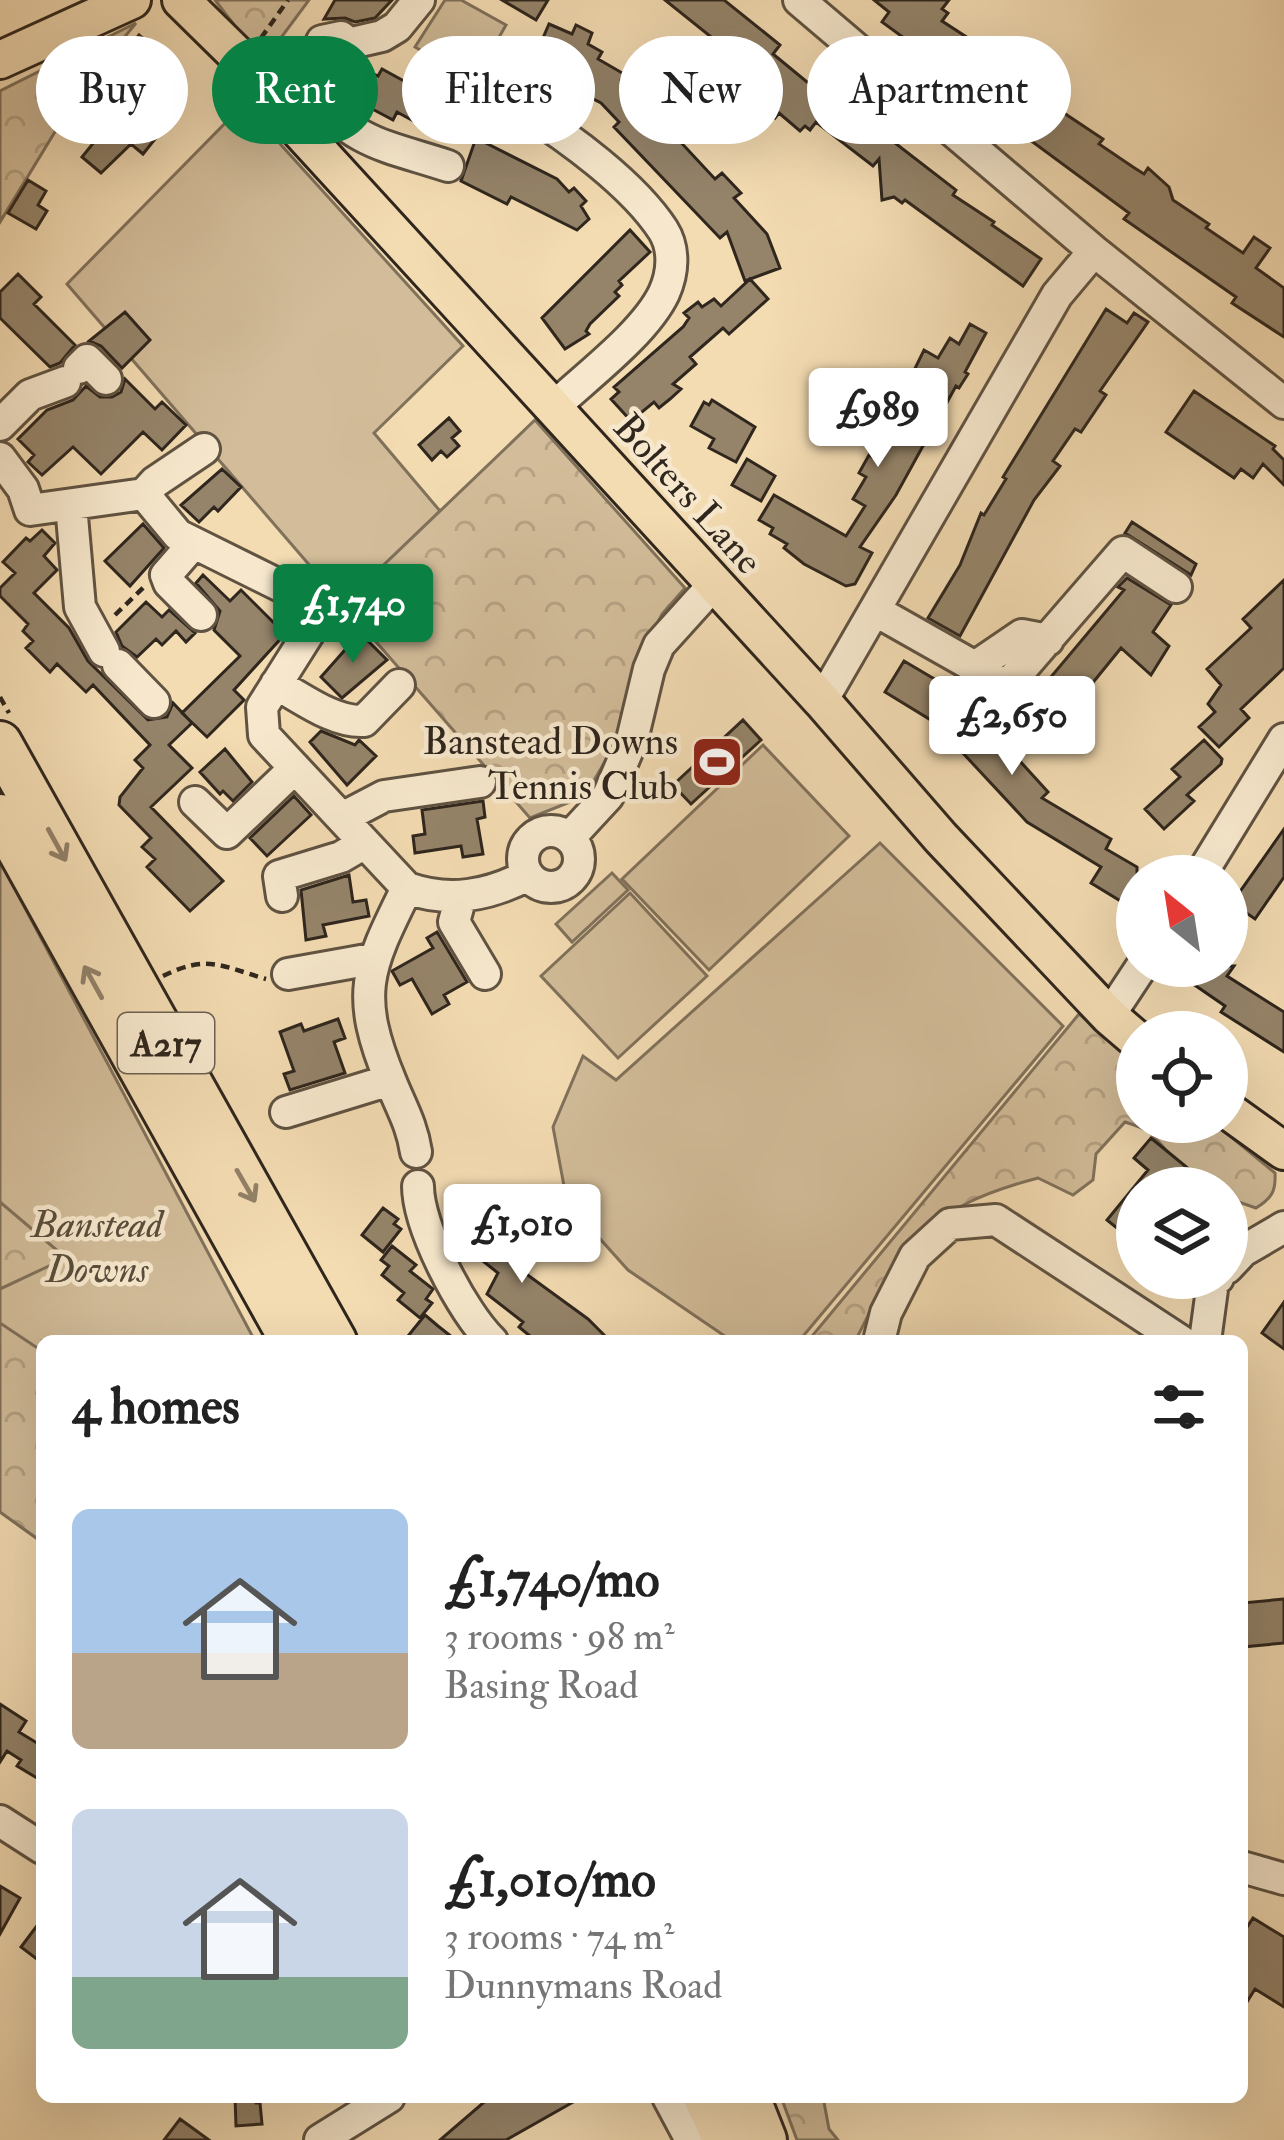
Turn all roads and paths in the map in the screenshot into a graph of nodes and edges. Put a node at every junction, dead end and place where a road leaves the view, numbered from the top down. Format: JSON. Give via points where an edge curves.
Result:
{"nodes":[{"id":1,"x":133,"y":0,"type":"edge"},
{"id":2,"x":181,"y":0,"type":"edge"},
{"id":3,"x":288,"y":0,"type":"edge"},
{"id":4,"x":418,"y":0,"type":"edge"},
{"id":5,"x":799,"y":0,"type":"edge"},
{"id":6,"x":218,"y":36,"type":"edge"},
{"id":7,"x":262,"y":36,"type":"edge"},
{"id":8,"x":376,"y":36,"type":"edge"},
{"id":9,"x":0,"y":60,"type":"edge"},
{"id":10,"x":378,"y":142,"type":"edge"},
{"id":11,"x":353,"y":144,"type":"edge"},
{"id":12,"x":577,"y":144,"type":"edge"},
{"id":13,"x":448,"y":166,"type":"dead end"},
{"id":14,"x":1094,"y":251,"type":"junction"},
{"id":15,"x":83,"y":376,"type":"dead end"},
{"id":16,"x":1284,"y":404,"type":"edge"},
{"id":17,"x":554,"y":407,"type":"junction"},
{"id":18,"x":0,"y":425,"type":"edge"},
{"id":19,"x":204,"y":448,"type":"dead end"},
{"id":20,"x":0,"y":458,"type":"edge"},
{"id":21,"x":144,"y":494,"type":"junction"},
{"id":22,"x":70,"y":505,"type":"junction"},
{"id":23,"x":15,"y":515,"type":"edge"},
{"id":24,"x":193,"y":544,"type":"junction"},
{"id":25,"x":166,"y":575,"type":"junction"},
{"id":26,"x":715,"y":583,"type":"junction"},
{"id":27,"x":1176,"y":586,"type":"dead end"},
{"id":28,"x":876,"y":611,"type":"junction"},
{"id":29,"x":200,"y":614,"type":"dead end"},
{"id":30,"x":99,"y":640,"type":"junction"},
{"id":31,"x":276,"y":683,"type":"junction"},
{"id":32,"x":399,"y":685,"type":"dead end"},
{"id":33,"x":822,"y":701,"type":"junction"},
{"id":34,"x":154,"y":702,"type":"dead end"},
{"id":35,"x":1284,"y":739,"type":"edge"},
{"id":36,"x":0,"y":742,"type":"edge"},
{"id":37,"x":295,"y":768,"type":"junction"},
{"id":38,"x":480,"y":782,"type":"dead end"},
{"id":39,"x":196,"y":802,"type":"dead end"},
{"id":40,"x":0,"y":816,"type":"edge"},
{"id":41,"x":342,"y":818,"type":"junction"},
{"id":42,"x":364,"y":843,"type":"junction"},
{"id":43,"x":1213,"y":855,"type":"edge"},
{"id":44,"x":406,"y":888,"type":"junction"},
{"id":45,"x":282,"y":896,"type":"dead end"},
{"id":46,"x":461,"y":896,"type":"junction"},
{"id":47,"x":372,"y":959,"type":"junction"},
{"id":48,"x":288,"y":974,"type":"joint"},
{"id":49,"x":485,"y":974,"type":"dead end"},
{"id":50,"x":152,"y":982,"type":"dead end"},
{"id":51,"x":1116,"y":1021,"type":"edge"},
{"id":52,"x":390,"y":1080,"type":"junction"},
{"id":53,"x":286,"y":1112,"type":"dead end"},
{"id":54,"x":1248,"y":1125,"type":"edge"},
{"id":55,"x":1284,"y":1151,"type":"edge"},
{"id":56,"x":1284,"y":1227,"type":"edge"},
{"id":57,"x":1248,"y":1248,"type":"edge"},
{"id":58,"x":1211,"y":1299,"type":"edge"},
{"id":59,"x":289,"y":1335,"type":"edge"},
{"id":60,"x":332,"y":1335,"type":"edge"},
{"id":61,"x":488,"y":1335,"type":"edge"},
{"id":62,"x":880,"y":1335,"type":"edge"},
{"id":63,"x":1172,"y":1335,"type":"edge"},
{"id":64,"x":1206,"y":1335,"type":"edge"},
{"id":65,"x":0,"y":1821,"type":"edge"},
{"id":66,"x":36,"y":1844,"type":"edge"},
{"id":67,"x":1248,"y":1869,"type":"edge"},
{"id":68,"x":1284,"y":1880,"type":"edge"},
{"id":69,"x":671,"y":2103,"type":"edge"},
{"id":70,"x":708,"y":2103,"type":"edge"},
{"id":71,"x":750,"y":2103,"type":"edge"},
{"id":72,"x":350,"y":2106,"type":"edge"},
{"id":73,"x":320,"y":2140,"type":"edge"},
{"id":74,"x":692,"y":2140,"type":"edge"},
{"id":75,"x":725,"y":2140,"type":"edge"},
{"id":76,"x":765,"y":2140,"type":"edge"}],
"edges":[{"from":1,"to":9,"type":"main road"},
{"from":2,"to":6,"type":"main road","name":"Bolters Lane"},
{"from":3,"to":7,"type":"path"},
{"from":4,"to":8,"type":"street","via":[[398,27]]},
{"from":5,"to":14,"type":"street"},
{"from":10,"to":13,"type":"street"},
{"from":11,"to":17,"type":"main road","name":"Bolters Lane"},
{"from":12,"to":17,"type":"street","via":[[664,232],[672,253],[652,309]]},
{"from":14,"to":16,"type":"street"},
{"from":14,"to":28,"type":"street","via":[[1057,296]]},
{"from":15,"to":18,"type":"street","via":[[31,394]]},
{"from":17,"to":26,"type":"main road","name":"Bolters Lane"},
{"from":19,"to":21,"type":"street"},
{"from":20,"to":23,"type":"street","via":[[22,489]]},
{"from":21,"to":22,"type":"street"},
{"from":21,"to":24,"type":"street"},
{"from":22,"to":23,"type":"street"},
{"from":22,"to":30,"type":"street"},
{"from":24,"to":25,"type":"street"},
{"from":24,"to":31,"type":"street","via":[[309,600],[315,622]]},
{"from":25,"to":29,"type":"street"},
{"from":25,"to":30,"type":"path","via":[[156,575]]},
{"from":26,"to":33,"type":"main road","name":"Bolters Lane"},
{"from":26,"to":46,"type":"street","via":[[659,645],[608,796],[571,836],[580,859],[568,882],[541,886],[527,875]]},
{"from":27,"to":28,"type":"street","via":[[1123,552],[1002,686]]},
{"from":28,"to":33,"type":"street"},
{"from":30,"to":34,"type":"street"},
{"from":31,"to":32,"type":"street","via":[[356,723]]},
{"from":31,"to":37,"type":"street","via":[[262,707],[264,735]]},
{"from":33,"to":51,"type":"main road","name":"Bolters Lane"},
{"from":35,"to":43,"type":"street"},
{"from":36,"to":60,"type":"highway","number":"A217","one_way":true},
{"from":37,"to":39,"type":"street","via":[[227,833]]},
{"from":37,"to":41,"type":"street"},
{"from":38,"to":41,"type":"street","via":[[384,796]]},
{"from":59,"to":40,"type":"highway","number":"A217","one_way":true},
{"from":41,"to":42,"type":"street"},
{"from":42,"to":44,"type":"street"},
{"from":42,"to":45,"type":"street","via":[[279,876]]},
{"from":44,"to":46,"type":"street"},
{"from":44,"to":47,"type":"street"},
{"from":46,"to":49,"type":"street","via":[[454,922]]},
{"from":47,"to":48,"type":"street"},
{"from":47,"to":52,"type":"street","via":[[369,1003]]},
{"from":48,"to":50,"type":"path","via":[[268,979],[189,963]]},
{"from":52,"to":53,"type":"street"},
{"from":52,"to":61,"type":"street","via":[[416,1152],[400,1167],[405,1183],[418,1186],[455,1287]]},
{"from":54,"to":55,"type":"main road"},
{"from":56,"to":57,"type":"street"},
{"from":58,"to":64,"type":"street"},
{"from":62,"to":63,"type":"street","via":[[915,1256],[950,1224],[996,1220]]},
{"from":65,"to":66,"type":"street"},
{"from":67,"to":68,"type":"street"},
{"from":69,"to":74,"type":"street"},
{"from":70,"to":75,"type":"highway"},
{"from":71,"to":76,"type":"highway"},
{"from":72,"to":73,"type":"street"}]}
